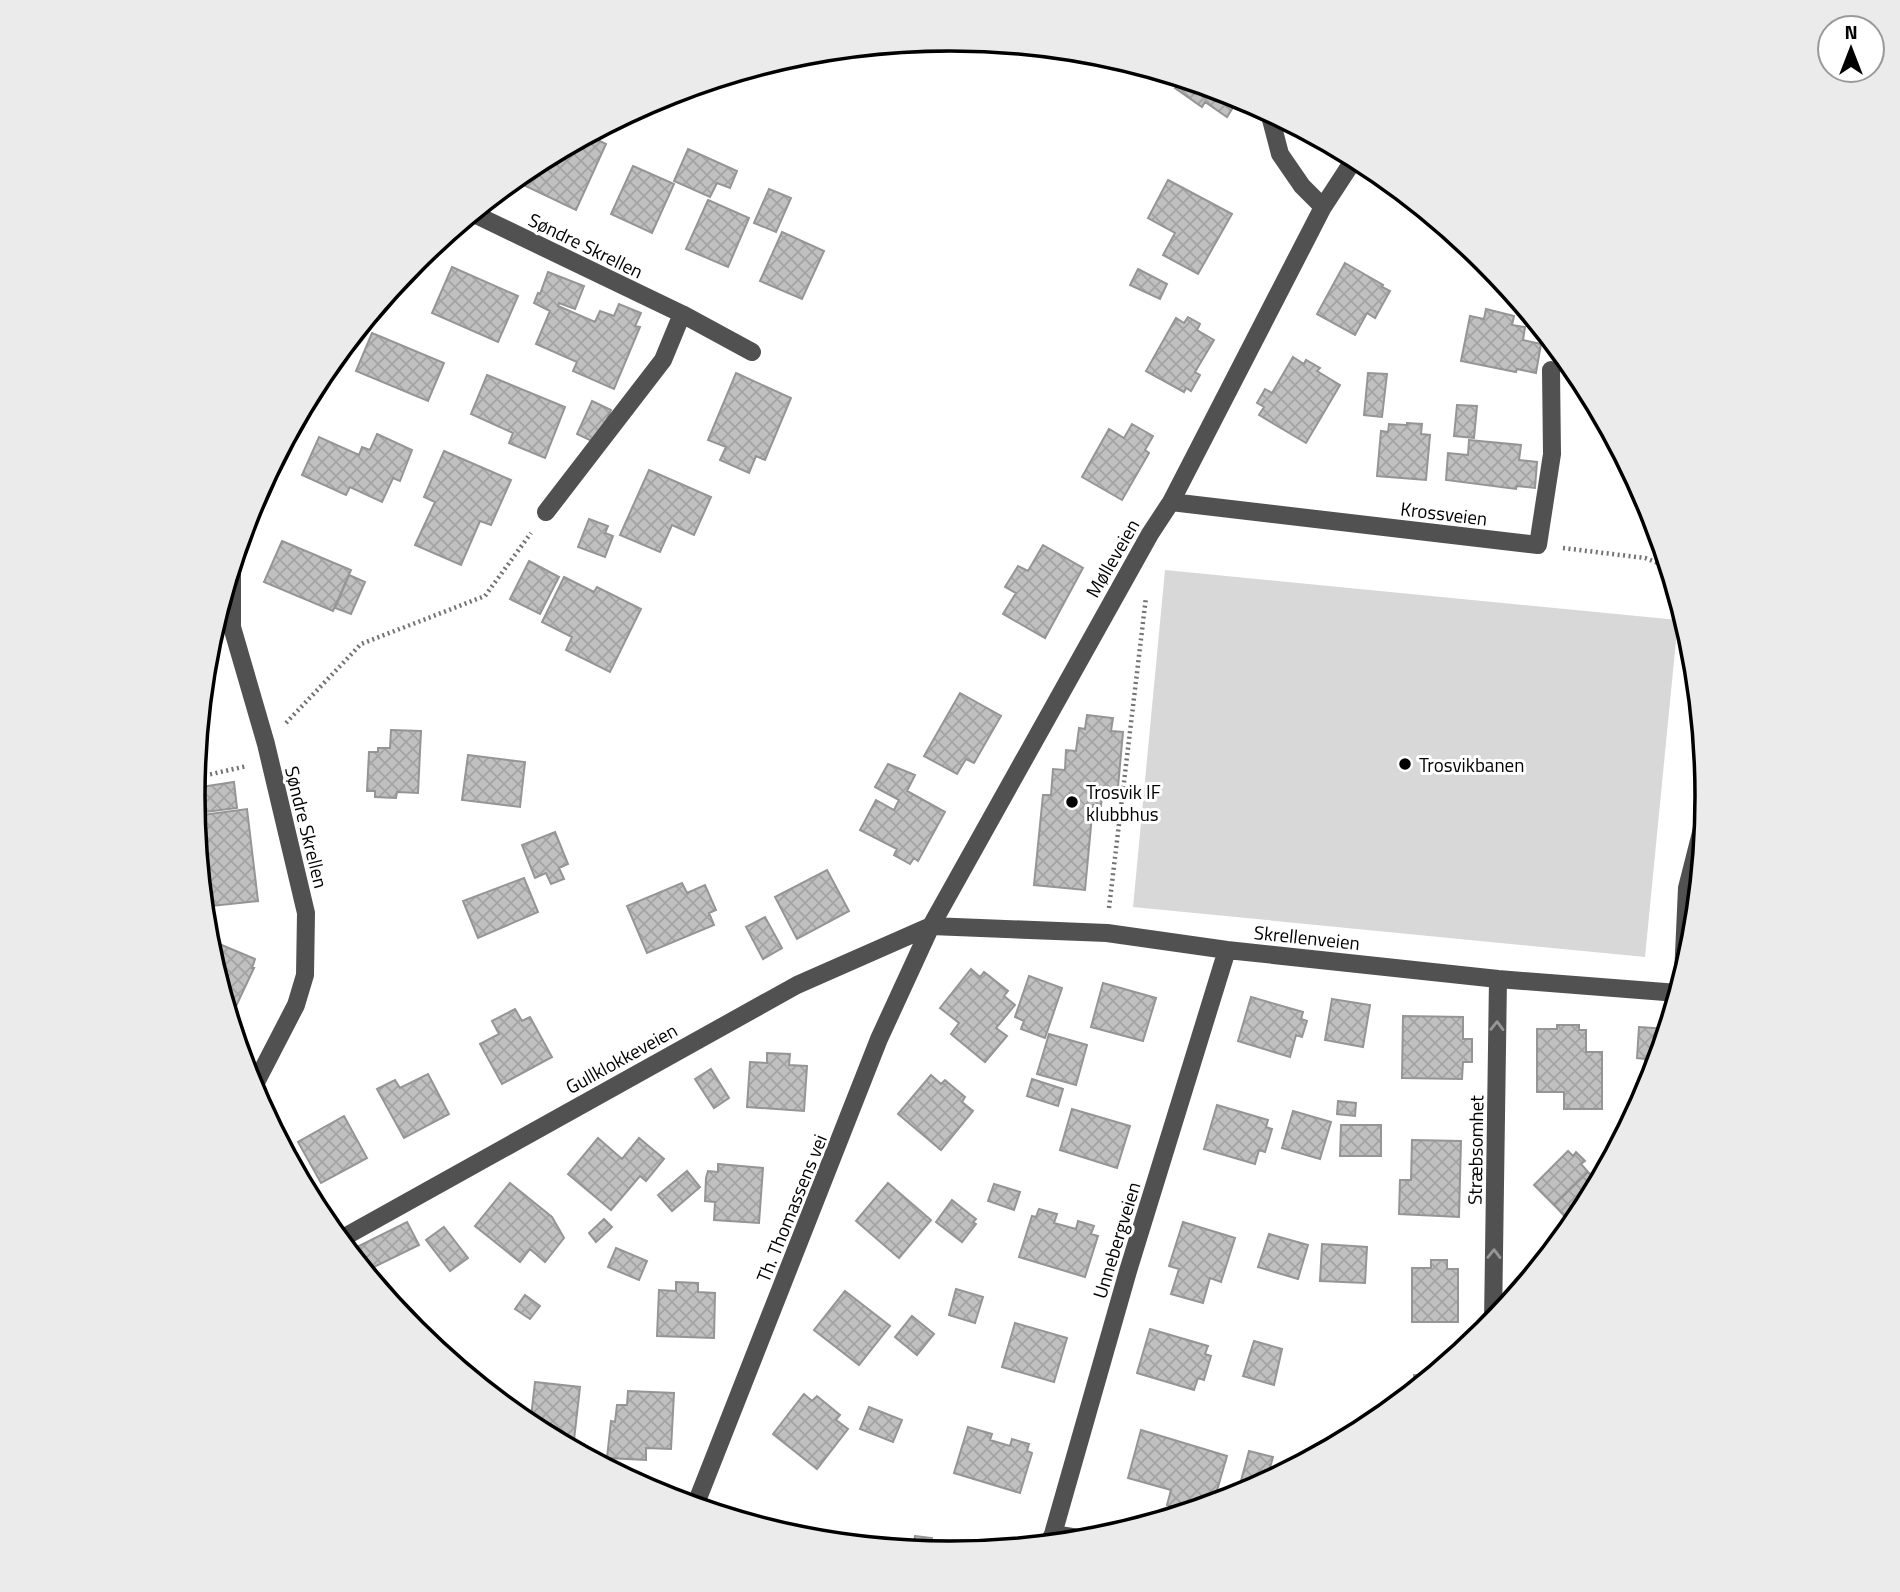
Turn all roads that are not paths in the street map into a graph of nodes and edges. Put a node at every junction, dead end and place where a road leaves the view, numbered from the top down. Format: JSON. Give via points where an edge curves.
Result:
{"nodes":[{"id":1,"x":1272,"y":124,"type":"edge"},
{"id":2,"x":1346,"y":165,"type":"edge"},
{"id":3,"x":1322,"y":207,"type":"junction"},
{"id":4,"x":481,"y":217,"type":"edge"},
{"id":5,"x":682,"y":314,"type":"junction"},
{"id":6,"x":751,"y":352,"type":"dead end"},
{"id":7,"x":1551,"y":370,"type":"dead end"},
{"id":8,"x":1171,"y":502,"type":"junction"},
{"id":9,"x":546,"y":512,"type":"road end"},
{"id":10,"x":232,"y":596,"type":"edge"},
{"id":11,"x":1691,"y":872,"type":"edge"},
{"id":12,"x":1686,"y":911,"type":"edge"},
{"id":13,"x":931,"y":926,"type":"junction"},
{"id":14,"x":1227,"y":950,"type":"junction"},
{"id":15,"x":1498,"y":979,"type":"junction"},
{"id":16,"x":1669,"y":992,"type":"edge"},
{"id":17,"x":259,"y":1076,"type":"edge"},
{"id":18,"x":348,"y":1235,"type":"edge"},
{"id":19,"x":1493,"y":1305,"type":"edge"},
{"id":20,"x":698,"y":1498,"type":"edge"},
{"id":21,"x":1052,"y":1534,"type":"edge"}],
"edges":[{"from":1,"to":3,"type":"street","via":[[1280,154]]},
{"from":2,"to":3,"type":"street","name":"Mølleveien"},
{"from":3,"to":8,"type":"street","name":"Mølleveien"},
{"from":4,"to":5,"type":"street","name":"Søndre Skrellen"},
{"from":5,"to":6,"type":"street","name":"Søndre Skrellen"},
{"from":5,"to":9,"type":"street","via":[[663,360]]},
{"from":7,"to":8,"type":"street","name":"Krossveien","via":[[1552,454],[1538,545]]},
{"from":8,"to":13,"type":"street","name":"Mølleveien"},
{"from":10,"to":17,"type":"street","name":"Søndre Skrellen","via":[[232,627],[266,744],[306,913],[305,975],[296,1005]]},
{"from":11,"to":12,"type":"street"},
{"from":13,"to":14,"type":"street","name":"Skrellenveien","via":[[1107,933]]},
{"from":13,"to":18,"type":"street","name":"Gullklokkeveien","via":[[797,985]]},
{"from":13,"to":20,"type":"street","name":"Th. Thomassens vei","via":[[880,1039]]},
{"from":14,"to":15,"type":"street","name":"Skrellenveien"},
{"from":14,"to":21,"type":"street","name":"Unnebergveien"},
{"from":15,"to":16,"type":"street","name":"Skrellenveien"},
{"from":19,"to":15,"type":"street","name":"Stræbsomhet","one_way":true}]}
